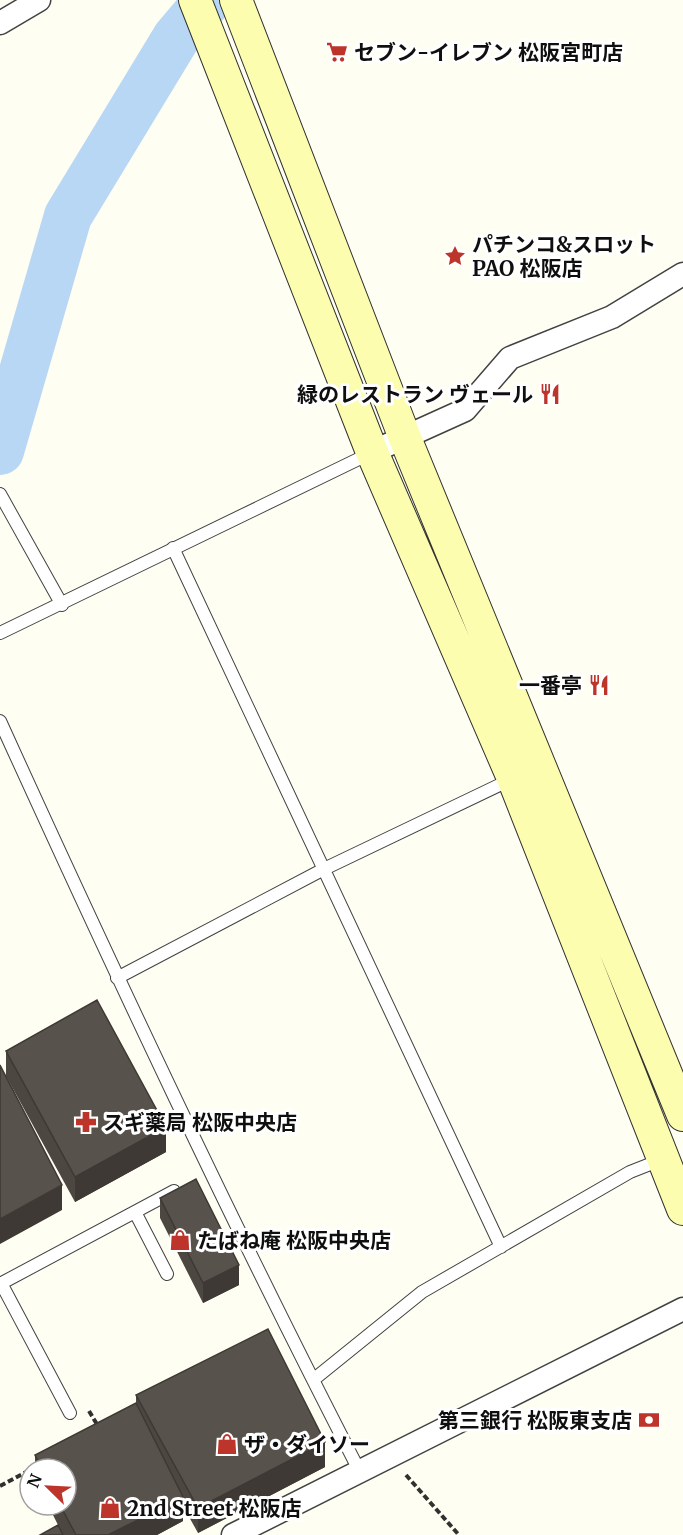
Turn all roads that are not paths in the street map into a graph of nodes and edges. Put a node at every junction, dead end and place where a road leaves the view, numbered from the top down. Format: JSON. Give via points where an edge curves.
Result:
{"nodes":[{"id":1,"x":39,"y":0,"type":"edge"},
{"id":2,"x":237,"y":1,"type":"edge"},
{"id":3,"x":202,"y":21,"type":"edge"},
{"id":4,"x":0,"y":23,"type":"edge"},
{"id":5,"x":683,"y":274,"type":"edge"},
{"id":6,"x":405,"y":438,"type":"junction"},
{"id":7,"x":372,"y":452,"type":"junction"},
{"id":8,"x":2,"y":497,"type":"edge"},
{"id":9,"x":173,"y":548,"type":"junction"},
{"id":10,"x":62,"y":605,"type":"junction"},
{"id":11,"x":0,"y":633,"type":"edge"},
{"id":12,"x":0,"y":721,"type":"edge"},
{"id":13,"x":513,"y":778,"type":"junction"},
{"id":14,"x":324,"y":869,"type":"junction"},
{"id":15,"x":117,"y":978,"type":"junction"},
{"id":16,"x":683,"y":1115,"type":"edge"},
{"id":17,"x":663,"y":1159,"type":"junction"},
{"id":18,"x":175,"y":1191,"type":"edge"},
{"id":19,"x":683,"y":1209,"type":"edge"},
{"id":20,"x":135,"y":1212,"type":"junction"},
{"id":21,"x":501,"y":1247,"type":"junction"},
{"id":22,"x":167,"y":1274,"type":"dead end"},
{"id":23,"x":0,"y":1284,"type":"edge"},
{"id":24,"x":683,"y":1309,"type":"edge"},
{"id":25,"x":313,"y":1380,"type":"junction"},
{"id":26,"x":70,"y":1413,"type":"dead end"},
{"id":27,"x":359,"y":1470,"type":"junction"},
{"id":28,"x":233,"y":1535,"type":"edge"}],
"edges":[{"from":1,"to":4,"type":"street"},
{"from":2,"to":3,"type":"street"},
{"from":2,"to":6,"type":"street"},
{"from":3,"to":7,"type":"street"},
{"from":5,"to":6,"type":"street","via":[[612,316],[510,358],[465,410]]},
{"from":6,"to":7,"type":"street"},
{"from":6,"to":16,"type":"street"},
{"from":7,"to":9,"type":"lane"},
{"from":7,"to":13,"type":"street"},
{"from":8,"to":10,"type":"lane"},
{"from":9,"to":10,"type":"lane"},
{"from":9,"to":14,"type":"lane"},
{"from":10,"to":11,"type":"lane"},
{"from":12,"to":15,"type":"lane"},
{"from":13,"to":14,"type":"lane"},
{"from":13,"to":17,"type":"street"},
{"from":14,"to":15,"type":"lane"},
{"from":14,"to":21,"type":"lane"},
{"from":15,"to":25,"type":"lane"},
{"from":17,"to":19,"type":"street"},
{"from":17,"to":21,"type":"lane","via":[[630,1172]]},
{"from":18,"to":20,"type":"lane"},
{"from":20,"to":22,"type":"lane"},
{"from":20,"to":23,"type":"lane"},
{"from":21,"to":25,"type":"lane","via":[[422,1292]]},
{"from":23,"to":26,"type":"lane"},
{"from":24,"to":27,"type":"street"},
{"from":25,"to":27,"type":"lane"},
{"from":27,"to":28,"type":"street"}]}
